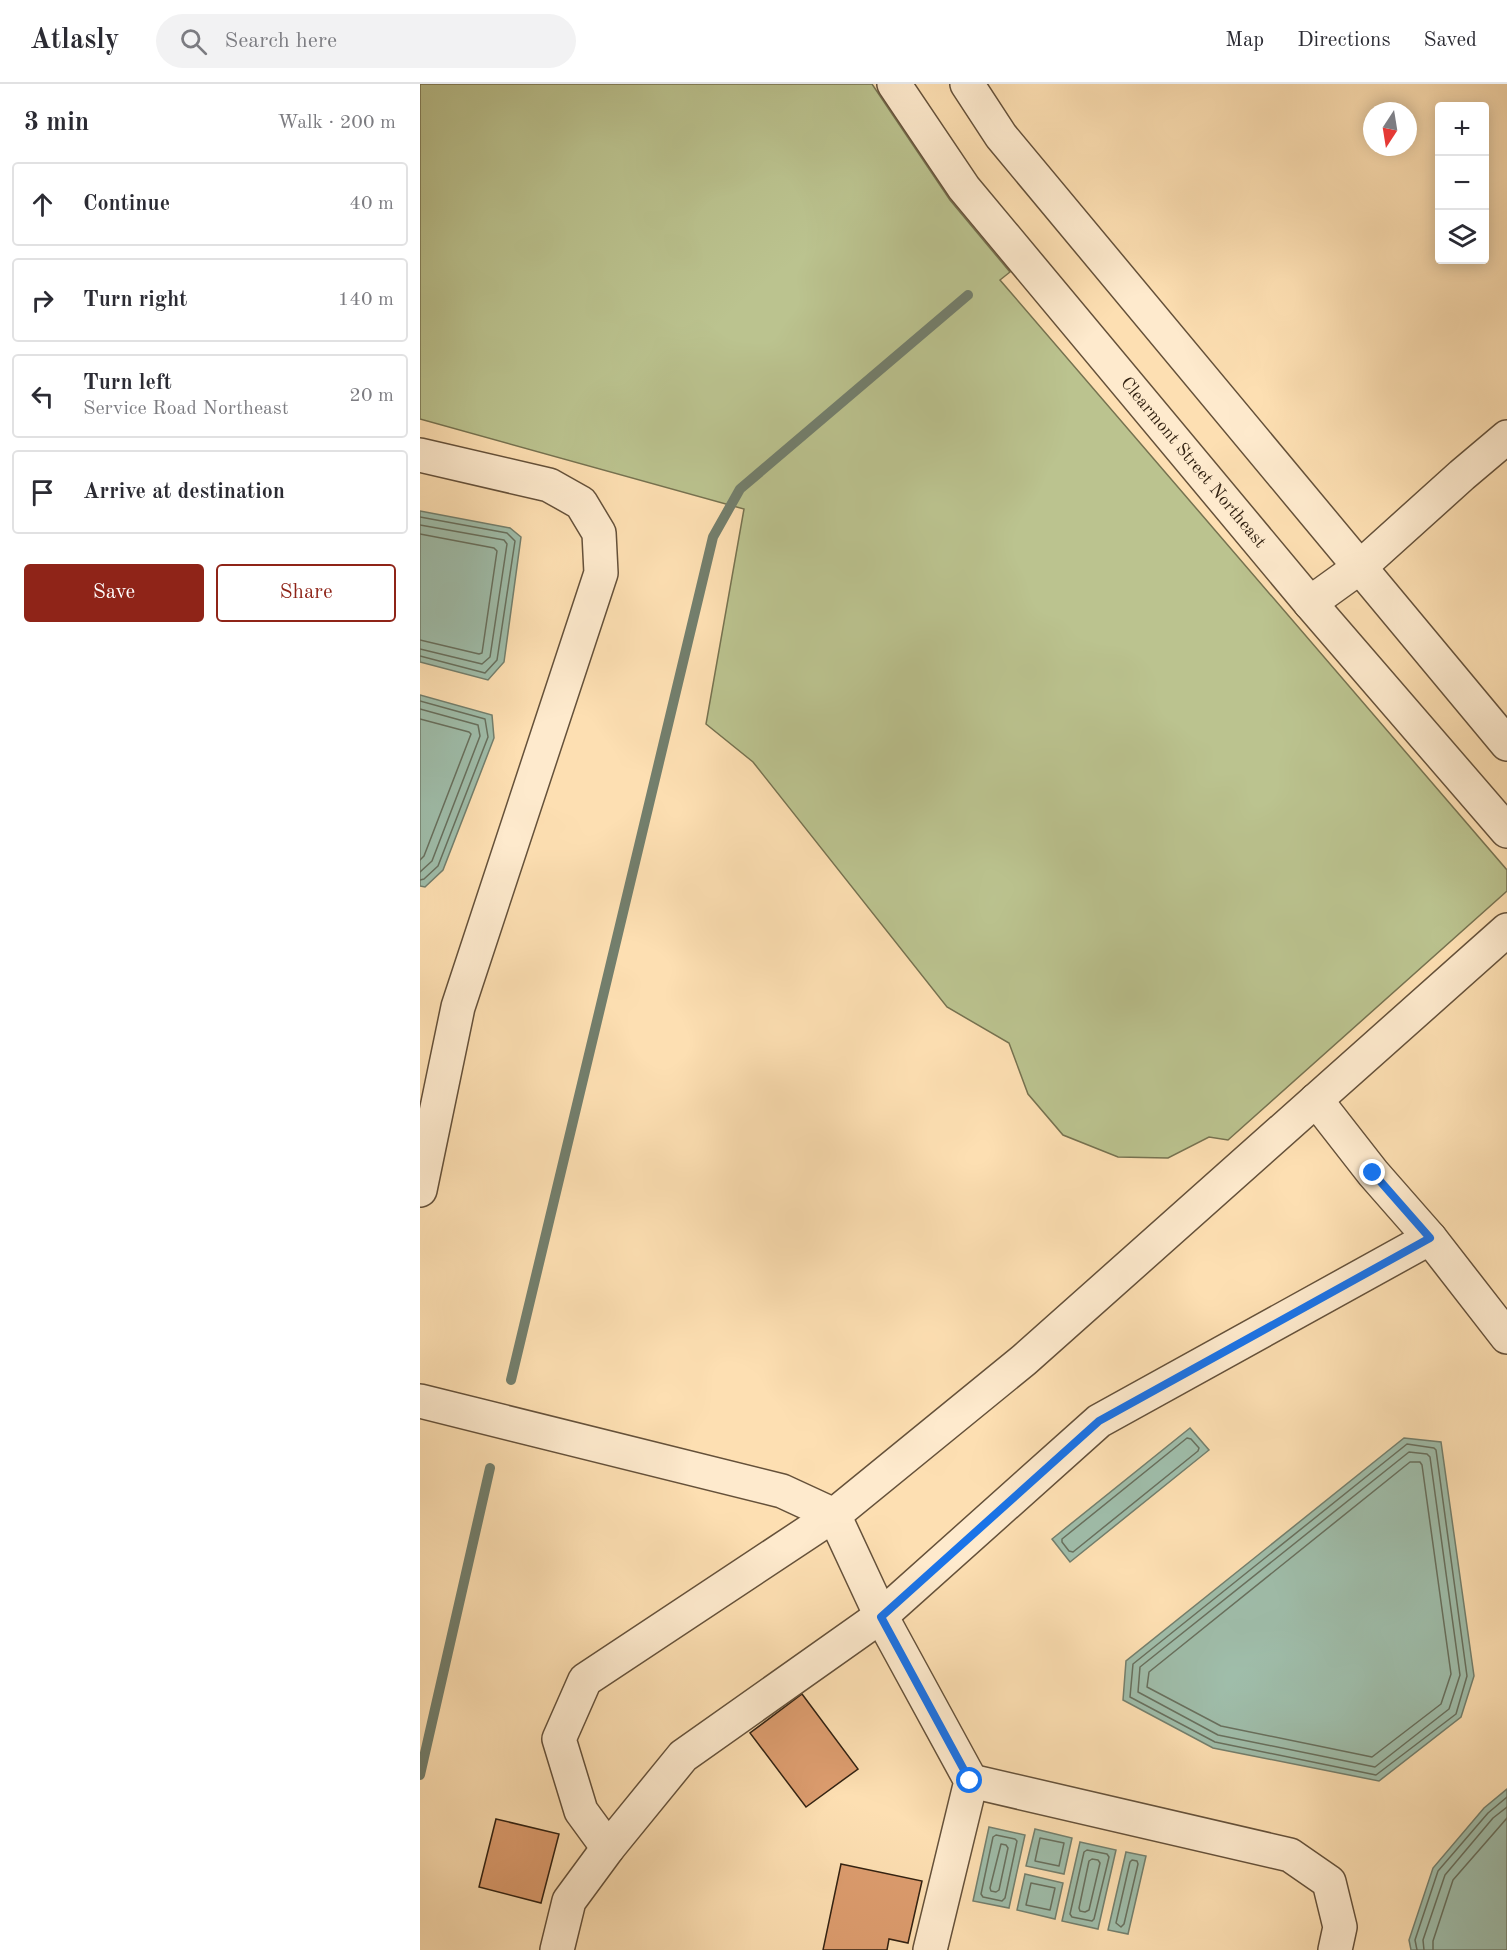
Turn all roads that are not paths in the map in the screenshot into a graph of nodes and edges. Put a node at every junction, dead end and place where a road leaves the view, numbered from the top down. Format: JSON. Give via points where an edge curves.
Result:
{"nodes":[{"id":1,"x":894,"y":84,"type":"edge"},
{"id":2,"x":967,"y":84,"type":"edge"},
{"id":3,"x":1507,"y":437,"type":"edge"},
{"id":4,"x":420,"y":455,"type":"edge"},
{"id":5,"x":1360,"y":567,"type":"junction"},
{"id":6,"x":1310,"y":603,"type":"junction"},
{"id":7,"x":1507,"y":744,"type":"edge"},
{"id":8,"x":1507,"y":831,"type":"edge"},
{"id":9,"x":1507,"y":930,"type":"edge"},
{"id":10,"x":1316,"y":1100,"type":"junction"},
{"id":11,"x":420,"y":1190,"type":"edge"},
{"id":12,"x":1430,"y":1238,"type":"junction"},
{"id":13,"x":1507,"y":1337,"type":"edge"},
{"id":14,"x":420,"y":1401,"type":"edge"},
{"id":15,"x":834,"y":1515,"type":"junction"},
{"id":16,"x":881,"y":1617,"type":"junction"},
{"id":17,"x":970,"y":1781,"type":"junction"},
{"id":18,"x":608,"y":1848,"type":"junction"},
{"id":19,"x":557,"y":1950,"type":"edge"},
{"id":20,"x":932,"y":1950,"type":"edge"},
{"id":21,"x":1335,"y":1950,"type":"edge"}],
"edges":[{"from":1,"to":6,"type":"street","name":"Clearmont Street Northeast","via":[[964,188]]},
{"from":2,"to":5,"type":"street","via":[[1001,136]]},
{"from":3,"to":5,"type":"street"},
{"from":4,"to":11,"type":"street","via":[[549,485],[581,503],[599,533],[601,573],[458,1007]]},
{"from":5,"to":6,"type":"street"},
{"from":5,"to":7,"type":"street"},
{"from":6,"to":8,"type":"street","name":"Clearmont Street Northeast"},
{"from":9,"to":10,"type":"street"},
{"from":10,"to":12,"type":"street"},
{"from":10,"to":15,"type":"street","via":[[1024,1360]]},
{"from":12,"to":13,"type":"street"},
{"from":12,"to":16,"type":"street","via":[[1099,1421]]},
{"from":14,"to":15,"type":"street","via":[[782,1491]]},
{"from":15,"to":16,"type":"street"},
{"from":15,"to":18,"type":"street","via":[[585,1680],[559,1738],[581,1811]]},
{"from":16,"to":17,"type":"street"},
{"from":16,"to":18,"type":"street","via":[[683,1756]]},
{"from":17,"to":20,"type":"street"},
{"from":17,"to":21,"type":"street","via":[[1290,1855],[1329,1882],[1340,1928]]},
{"from":18,"to":19,"type":"street","via":[[569,1902]]}]}
